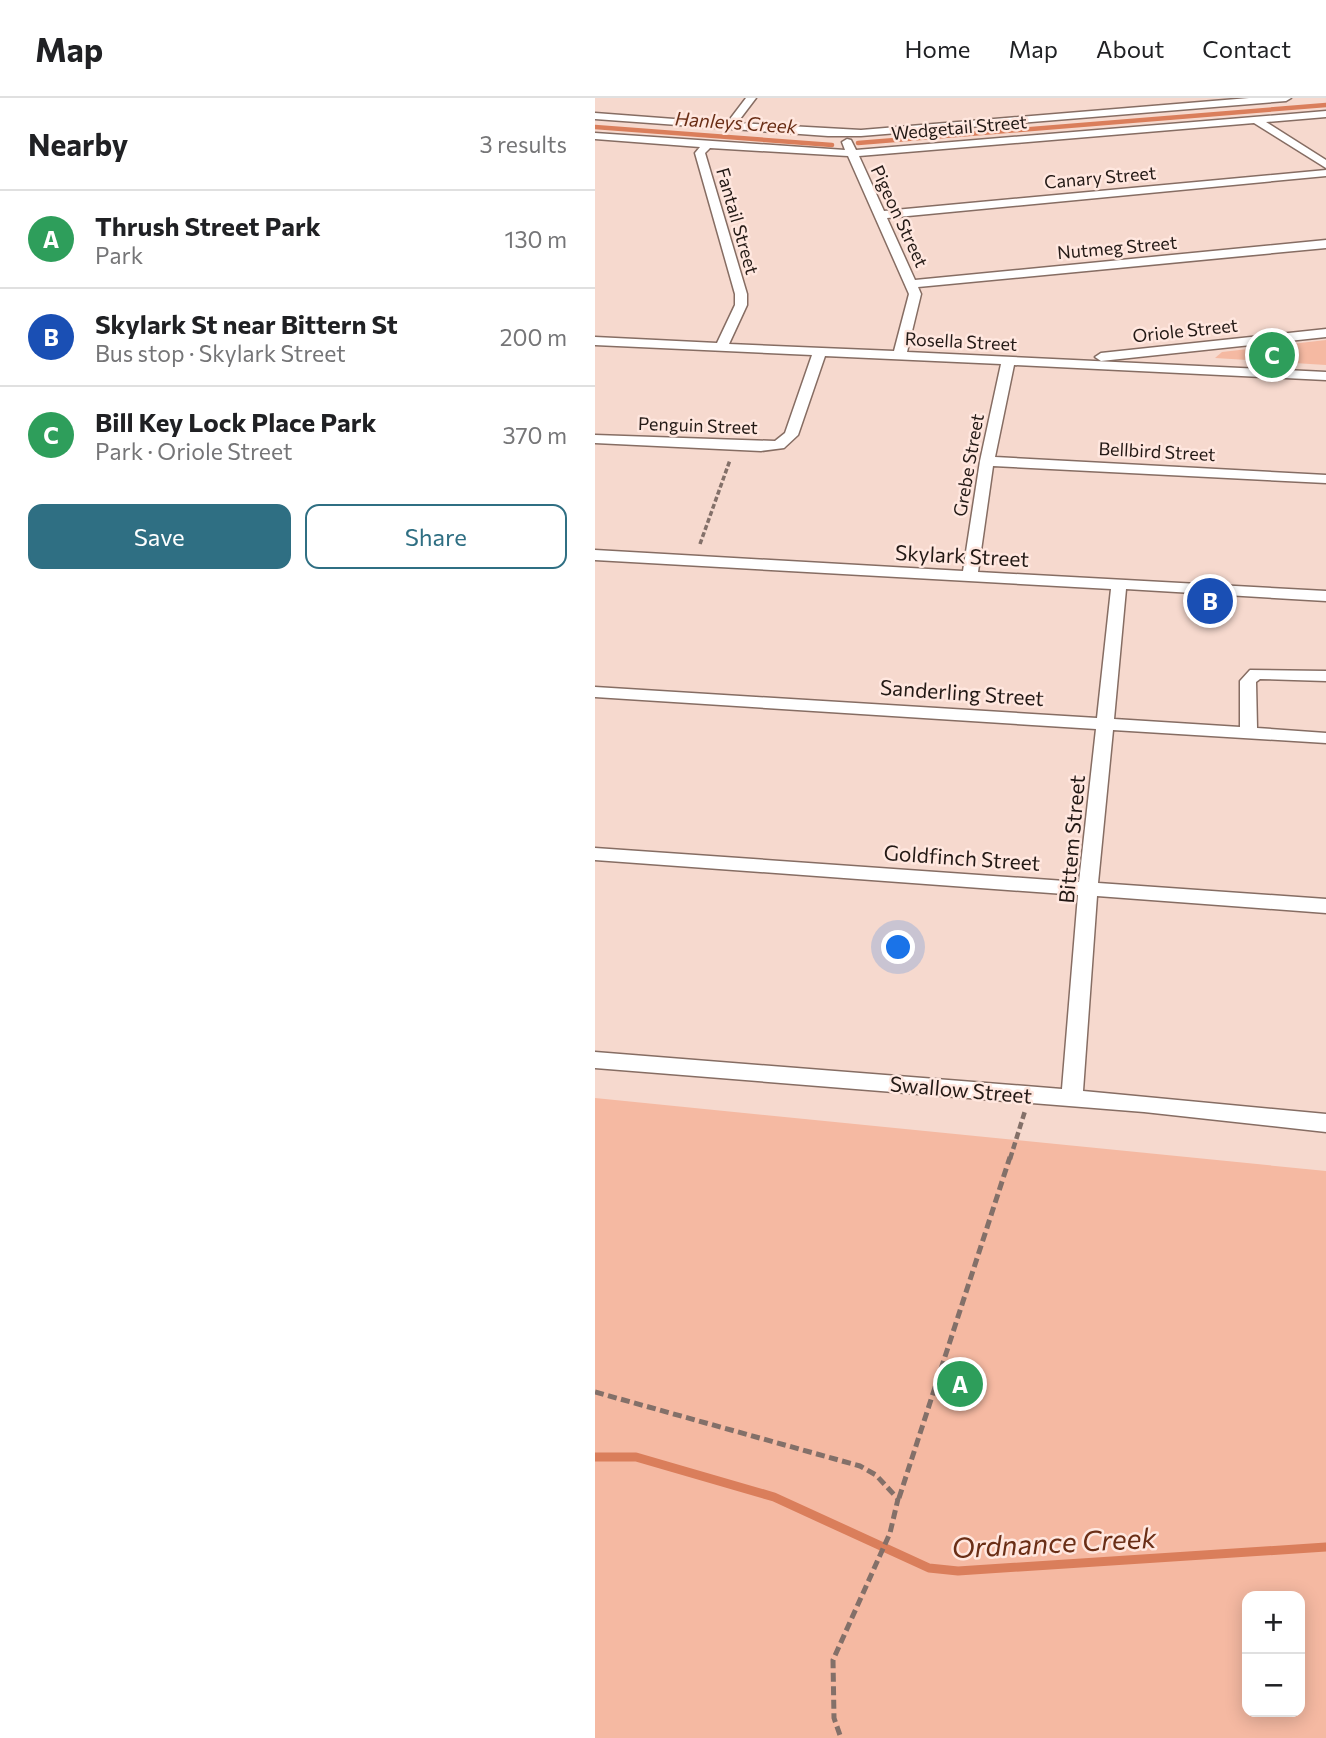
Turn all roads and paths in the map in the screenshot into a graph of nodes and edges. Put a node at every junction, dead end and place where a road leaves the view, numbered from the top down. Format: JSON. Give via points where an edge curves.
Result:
{"nodes":[{"id":1,"x":751,"y":98,"type":"edge"},
{"id":2,"x":1286,"y":98,"type":"edge"},
{"id":3,"x":1222,"y":101,"type":"edge"},
{"id":4,"x":1326,"y":114,"type":"edge"},
{"id":5,"x":595,"y":116,"type":"edge"},
{"id":6,"x":1257,"y":120,"type":"junction"},
{"id":7,"x":730,"y":126,"type":"junction"},
{"id":8,"x":845,"y":134,"type":"junction"},
{"id":9,"x":595,"y":136,"type":"edge"},
{"id":10,"x":707,"y":145,"type":"junction"},
{"id":11,"x":853,"y":153,"type":"junction"},
{"id":12,"x":1326,"y":165,"type":"edge"},
{"id":13,"x":1326,"y":173,"type":"edge"},
{"id":14,"x":878,"y":215,"type":"junction"},
{"id":15,"x":1326,"y":244,"type":"edge"},
{"id":16,"x":912,"y":284,"type":"junction"},
{"id":17,"x":1326,"y":333,"type":"edge"},
{"id":18,"x":595,"y":341,"type":"edge"},
{"id":19,"x":1203,"y":346,"type":"junction"},
{"id":20,"x":721,"y":347,"type":"junction"},
{"id":21,"x":820,"y":352,"type":"junction"},
{"id":22,"x":900,"y":355,"type":"junction"},
{"id":23,"x":1008,"y":361,"type":"junction"},
{"id":24,"x":1047,"y":363,"type":"junction"},
{"id":25,"x":1224,"y":372,"type":"junction"},
{"id":26,"x":1326,"y":376,"type":"edge"},
{"id":27,"x":595,"y":439,"type":"edge"},
{"id":28,"x":734,"y":446,"type":"junction"},
{"id":29,"x":987,"y":461,"type":"junction"},
{"id":30,"x":1326,"y":479,"type":"edge"},
{"id":31,"x":595,"y":555,"type":"edge"},
{"id":32,"x":694,"y":560,"type":"junction"},
{"id":33,"x":970,"y":576,"type":"junction"},
{"id":34,"x":1119,"y":585,"type":"junction"},
{"id":35,"x":1326,"y":596,"type":"edge"},
{"id":36,"x":1326,"y":676,"type":"edge"},
{"id":37,"x":595,"y":692,"type":"edge"},
{"id":38,"x":1105,"y":724,"type":"junction"},
{"id":39,"x":1249,"y":733,"type":"junction"},
{"id":40,"x":1326,"y":738,"type":"edge"},
{"id":41,"x":595,"y":854,"type":"edge"},
{"id":42,"x":1088,"y":889,"type":"junction"},
{"id":43,"x":1326,"y":906,"type":"edge"},
{"id":44,"x":595,"y":1060,"type":"edge"},
{"id":45,"x":1030,"y":1095,"type":"junction"},
{"id":46,"x":1072,"y":1098,"type":"junction"},
{"id":47,"x":1326,"y":1123,"type":"edge"},
{"id":48,"x":595,"y":1392,"type":"edge"},
{"id":49,"x":898,"y":1499,"type":"junction"},
{"id":50,"x":841,"y":1738,"type":"edge"}],
"edges":[{"from":1,"to":7,"type":"street"},
{"from":2,"to":3,"type":"street","name":"Wedgetail Street"},
{"from":3,"to":8,"type":"street","name":"Wedgetail Street"},
{"from":4,"to":6,"type":"street","name":"Wedgetail Street"},
{"from":5,"to":7,"type":"street","name":"Wedgetail Street"},
{"from":6,"to":11,"type":"street","name":"Wedgetail Street"},
{"from":6,"to":12,"type":"street"},
{"from":7,"to":8,"type":"street","name":"Wedgetail Street"},
{"from":8,"to":11,"type":"street","name":"Pigeon Street"},
{"from":9,"to":10,"type":"street","name":"Wedgetail Street"},
{"from":10,"to":11,"type":"street","name":"Wedgetail Street"},
{"from":10,"to":20,"type":"street","name":"Fantail Street","via":[[700,153],[741,294],[741,304]]},
{"from":11,"to":14,"type":"street","name":"Pigeon Street"},
{"from":13,"to":14,"type":"street","name":"Canary Street"},
{"from":14,"to":16,"type":"street","name":"Pigeon Street"},
{"from":15,"to":16,"type":"street","name":"Nutmeg Street"},
{"from":16,"to":22,"type":"street","name":"Pigeon Street","via":[[915,294]]},
{"from":17,"to":19,"type":"street","name":"Oriole Street"},
{"from":18,"to":20,"type":"street","name":"Rosella Street"},
{"from":19,"to":24,"type":"street","name":"Oriole Street"},
{"from":19,"to":25,"type":"street","via":[[1195,355],[1201,363]]},
{"from":20,"to":21,"type":"street","name":"Rosella Street"},
{"from":21,"to":22,"type":"street","name":"Rosella Street"},
{"from":21,"to":28,"type":"street","name":"Penguin Street","via":[[791,435],[779,445]]},
{"from":22,"to":23,"type":"street","name":"Rosella Street"},
{"from":23,"to":24,"type":"street","name":"Rosella Street"},
{"from":23,"to":29,"type":"street","name":"Grebe Street"},
{"from":24,"to":25,"type":"street","name":"Rosella Street"},
{"from":25,"to":26,"type":"street","name":"Rosella Street"},
{"from":27,"to":28,"type":"street","name":"Penguin Street"},
{"from":28,"to":32,"type":"path"},
{"from":29,"to":30,"type":"street","name":"Bellbird Street"},
{"from":29,"to":33,"type":"street","name":"Grebe Street"},
{"from":31,"to":32,"type":"street","name":"Skylark Street"},
{"from":32,"to":33,"type":"street","name":"Skylark Street"},
{"from":33,"to":34,"type":"street","name":"Skylark Street"},
{"from":34,"to":35,"type":"street","name":"Skylark Street"},
{"from":34,"to":38,"type":"street","name":"Bittem Street"},
{"from":36,"to":39,"type":"street","via":[[1256,674],[1248,681]]},
{"from":37,"to":38,"type":"street","name":"Sanderling Street"},
{"from":38,"to":39,"type":"street","name":"Sanderling Street"},
{"from":38,"to":42,"type":"street","name":"Bittem Street"},
{"from":39,"to":40,"type":"street","name":"Sanderling Street"},
{"from":41,"to":42,"type":"street","name":"Goldfinch Street"},
{"from":42,"to":43,"type":"street","name":"Goldfinch Street"},
{"from":42,"to":46,"type":"street","name":"Bittem Street"},
{"from":44,"to":45,"type":"street","name":"Swallow Street"},
{"from":45,"to":46,"type":"street","name":"Swallow Street"},
{"from":45,"to":49,"type":"path"},
{"from":46,"to":47,"type":"street","name":"Swallow Street"},
{"from":48,"to":49,"type":"path","via":[[860,1466],[876,1475]]},
{"from":49,"to":50,"type":"path","via":[[890,1533],[834,1660],[834,1718]]}]}
